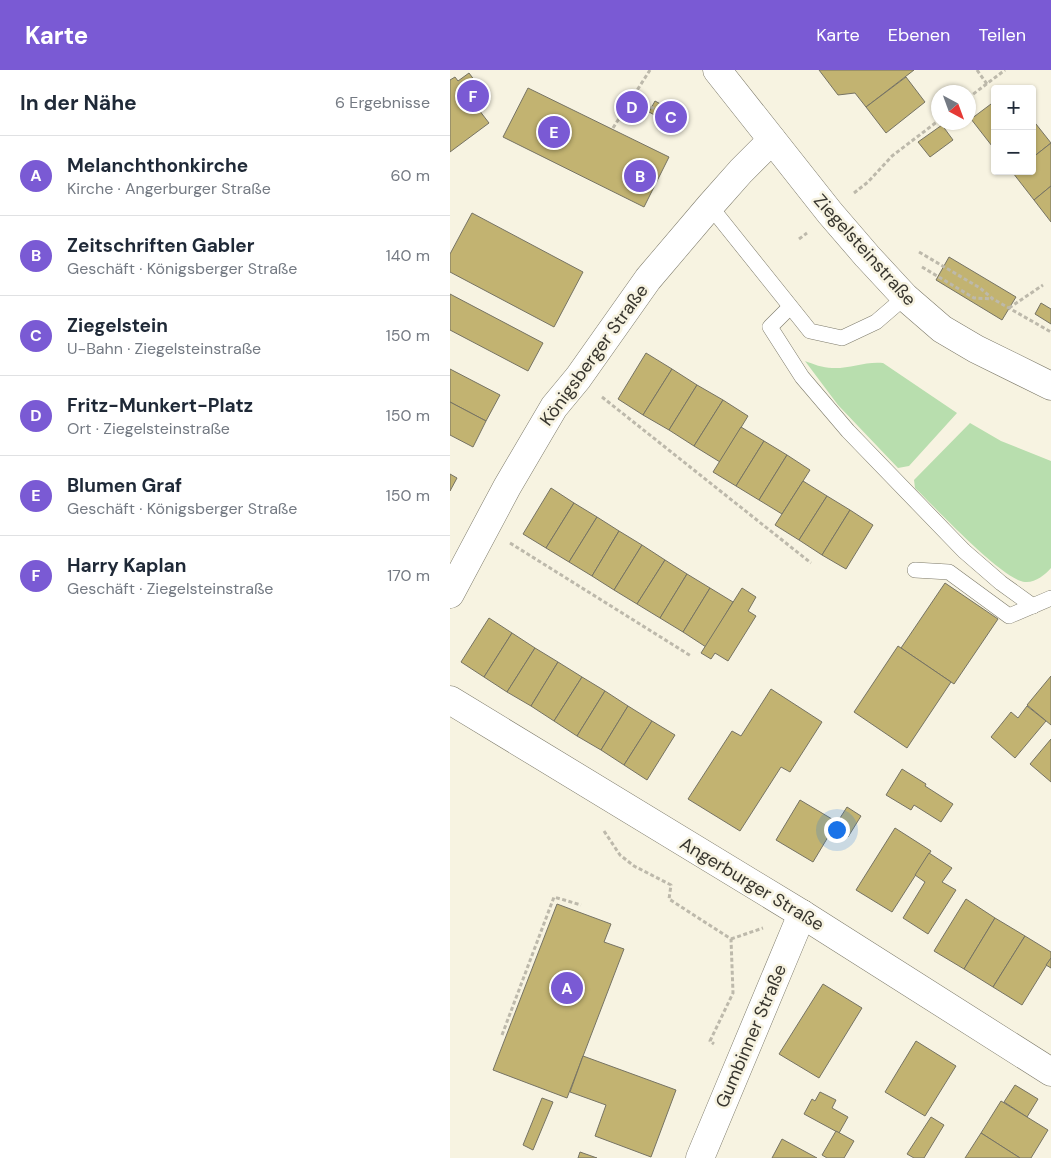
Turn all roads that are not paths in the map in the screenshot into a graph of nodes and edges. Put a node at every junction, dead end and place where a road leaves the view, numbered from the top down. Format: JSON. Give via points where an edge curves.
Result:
{"nodes":[{"id":1,"x":717,"y":70,"type":"edge"},
{"id":2,"x":772,"y":140,"type":"junction"},
{"id":3,"x":710,"y":206,"type":"junction"},
{"id":4,"x":905,"y":297,"type":"junction"},
{"id":5,"x":790,"y":307,"type":"junction"},
{"id":6,"x":1051,"y":386,"type":"edge"},
{"id":7,"x":915,"y":570,"type":"dead end"},
{"id":8,"x":450,"y":594,"type":"edge"},
{"id":9,"x":1051,"y":598,"type":"edge"},
{"id":10,"x":1033,"y":606,"type":"junction"},
{"id":11,"x":450,"y":700,"type":"edge"},
{"id":12,"x":802,"y":914,"type":"junction"},
{"id":13,"x":1051,"y":1072,"type":"edge"},
{"id":14,"x":700,"y":1158,"type":"edge"}],
"edges":[{"from":1,"to":2,"type":"street","name":"Ziegelsteinstraße"},
{"from":2,"to":3,"type":"street","name":"Königsberger Straße"},
{"from":2,"to":4,"type":"street","name":"Ziegelsteinstraße","via":[[830,213]]},
{"from":3,"to":5,"type":"lane"},
{"from":3,"to":8,"type":"street","name":"Königsberger Straße","via":[[648,279],[554,407],[484,527]]},
{"from":4,"to":5,"type":"lane","via":[[876,322],[842,338],[810,331]]},
{"from":4,"to":6,"type":"street","name":"Ziegelsteinstraße","via":[[942,329]]},
{"from":5,"to":10,"type":"lane","via":[[770,327],[802,377],[848,431],[964,551]]},
{"from":7,"to":10,"type":"lane","via":[[949,572],[1009,616]]},
{"from":9,"to":10,"type":"lane"},
{"from":11,"to":12,"type":"street","name":"Angerburger Straße"},
{"from":12,"to":13,"type":"street","name":"Angerburger Straße"},
{"from":12,"to":14,"type":"street","name":"Gumbinner Straße"}]}
